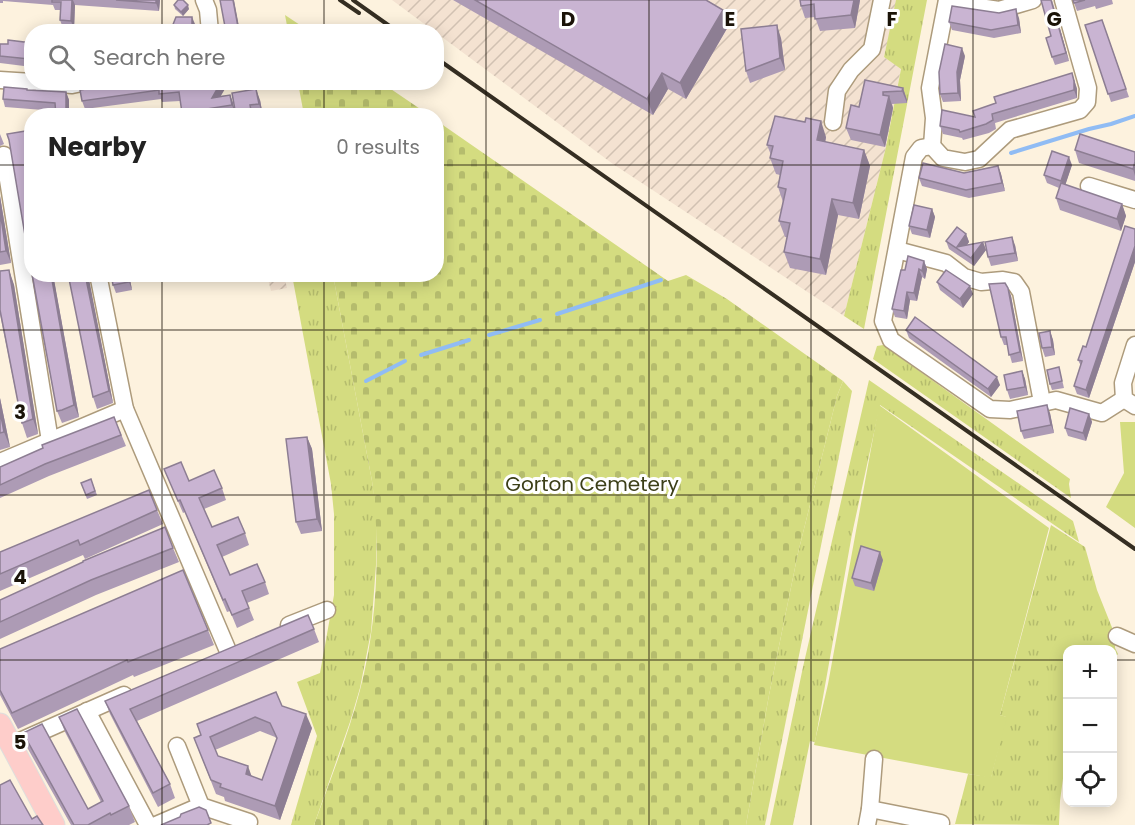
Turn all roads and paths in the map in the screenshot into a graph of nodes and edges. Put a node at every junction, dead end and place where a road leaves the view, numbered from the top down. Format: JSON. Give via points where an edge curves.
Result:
{"nodes":[{"id":1,"x":204,"y":0,"type":"edge"},
{"id":2,"x":882,"y":0,"type":"edge"},
{"id":3,"x":1033,"y":0,"type":"edge"},
{"id":4,"x":1063,"y":0,"type":"edge"},
{"id":5,"x":947,"y":1,"type":"edge"},
{"id":6,"x":209,"y":24,"type":"edge"},
{"id":7,"x":0,"y":80,"type":"edge"},
{"id":8,"x":24,"y":82,"type":"edge"},
{"id":9,"x":833,"y":122,"type":"dead end"},
{"id":10,"x":932,"y":146,"type":"junction"},
{"id":11,"x":4,"y":155,"type":"dead end"},
{"id":12,"x":1089,"y":186,"type":"dead end"},
{"id":13,"x":1135,"y":201,"type":"edge"},
{"id":14,"x":897,"y":250,"type":"junction"},
{"id":15,"x":22,"y":273,"type":"edge"},
{"id":16,"x":100,"y":282,"type":"edge"},
{"id":17,"x":1135,"y":345,"type":"edge"},
{"id":18,"x":1042,"y":402,"type":"junction"},
{"id":19,"x":1130,"y":402,"type":"edge"},
{"id":20,"x":124,"y":409,"type":"junction"},
{"id":21,"x":50,"y":441,"type":"junction"},
{"id":22,"x":0,"y":462,"type":"edge"},
{"id":23,"x":327,"y":610,"type":"dead end"},
{"id":24,"x":277,"y":630,"type":"edge"},
{"id":25,"x":1117,"y":636,"type":"dead end"},
{"id":26,"x":248,"y":642,"type":"edge"},
{"id":27,"x":1135,"y":644,"type":"edge"},
{"id":28,"x":141,"y":688,"type":"edge"},
{"id":29,"x":87,"y":711,"type":"junction"},
{"id":30,"x":0,"y":724,"type":"edge"},
{"id":31,"x":11,"y":746,"type":"junction"},
{"id":32,"x":177,"y":746,"type":"dead end"},
{"id":33,"x":874,"y":759,"type":"dead end"},
{"id":34,"x":201,"y":806,"type":"junction"},
{"id":35,"x":869,"y":817,"type":"edge"},
{"id":36,"x":227,"y":820,"type":"edge"},
{"id":37,"x":249,"y":822,"type":"dead end"},
{"id":38,"x":941,"y":823,"type":"dead end"},
{"id":39,"x":54,"y":825,"type":"edge"},
{"id":40,"x":148,"y":825,"type":"edge"},
{"id":41,"x":156,"y":825,"type":"edge"}],
"edges":[{"from":1,"to":6,"type":"street"},
{"from":2,"to":9,"type":"street","via":[[872,49],[837,91]]},
{"from":3,"to":5,"type":"street","via":[[999,10]]},
{"from":4,"to":10,"type":"street","via":[[1088,88],[1087,102],[1080,110],[1010,130],[979,159],[965,162],[943,158]]},
{"from":5,"to":10,"type":"street","via":[[930,88]]},
{"from":7,"to":8,"type":"street"},
{"from":10,"to":14,"type":"street","via":[[921,148],[915,157]]},
{"from":11,"to":15,"type":"street"},
{"from":12,"to":13,"type":"street"},
{"from":14,"to":18,"type":"street","via":[[945,263],[964,277],[981,282],[1014,282],[1021,292]]},
{"from":14,"to":18,"type":"street","via":[[883,321],[891,339],[990,409],[1010,410]]},
{"from":15,"to":21,"type":"street"},
{"from":16,"to":20,"type":"street"},
{"from":17,"to":19,"type":"street","via":[[1123,383]]},
{"from":18,"to":19,"type":"street","via":[[1056,400],[1102,413]]},
{"from":20,"to":21,"type":"street"},
{"from":20,"to":26,"type":"street","via":[[222,653]]},
{"from":21,"to":22,"type":"street"},
{"from":23,"to":24,"type":"street"},
{"from":25,"to":27,"type":"street"},
{"from":28,"to":29,"type":"street"},
{"from":29,"to":31,"type":"street"},
{"from":29,"to":40,"type":"street"},
{"from":30,"to":31,"type":"main road"},
{"from":31,"to":39,"type":"main road"},
{"from":32,"to":34,"type":"street"},
{"from":33,"to":35,"type":"street"},
{"from":34,"to":36,"type":"street"},
{"from":34,"to":41,"type":"street"},
{"from":35,"to":38,"type":"street"},
{"from":36,"to":37,"type":"street"}]}
